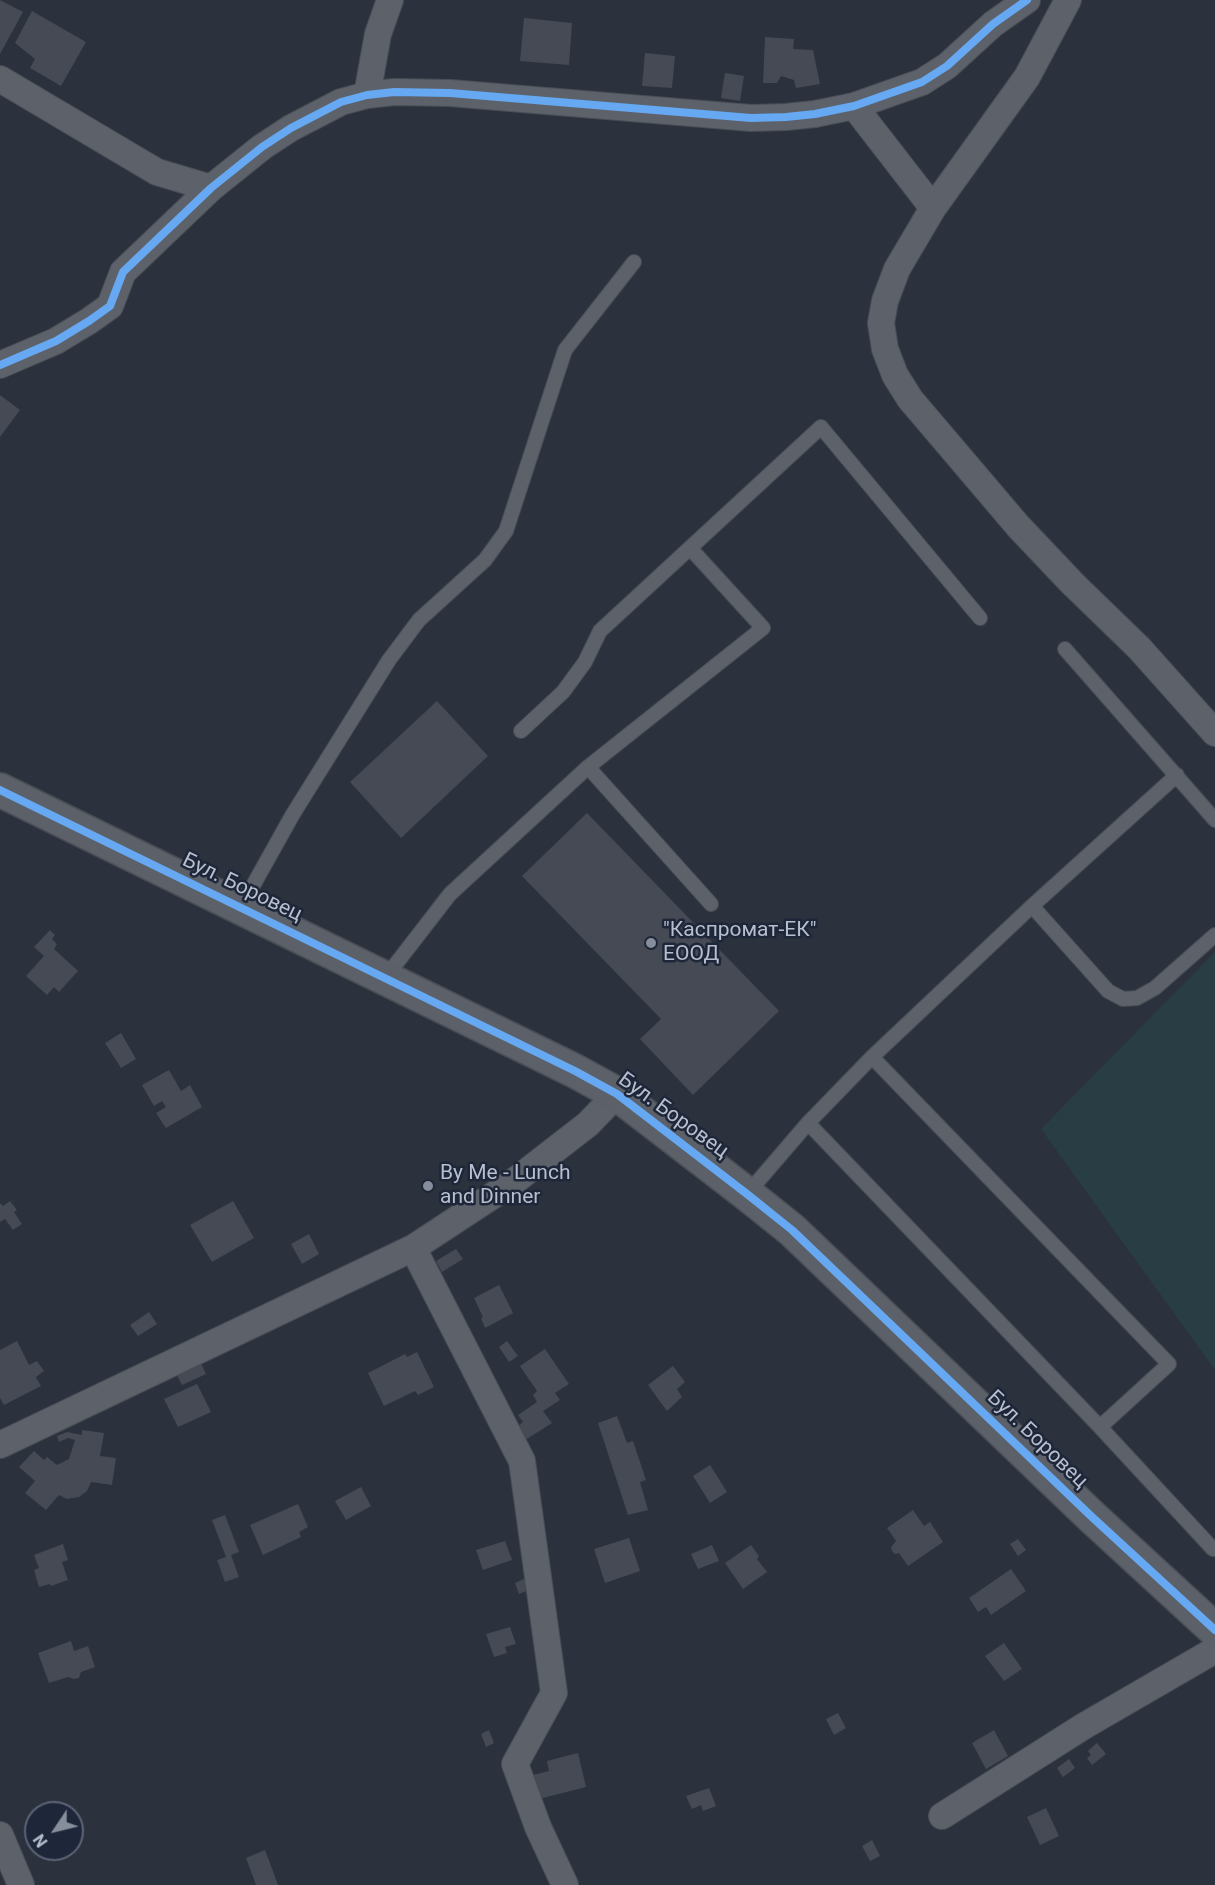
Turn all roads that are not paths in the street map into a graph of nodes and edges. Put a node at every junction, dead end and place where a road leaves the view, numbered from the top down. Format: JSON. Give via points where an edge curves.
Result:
{"nodes":[{"id":1,"x":390,"y":0,"type":"edge"},
{"id":2,"x":1027,"y":0,"type":"edge"},
{"id":3,"x":1068,"y":0,"type":"edge"},
{"id":4,"x":0,"y":79,"type":"edge"},
{"id":5,"x":367,"y":95,"type":"junction"},
{"id":6,"x":854,"y":106,"type":"junction"},
{"id":7,"x":211,"y":188,"type":"junction"},
{"id":8,"x":933,"y":208,"type":"junction"},
{"id":9,"x":634,"y":262,"type":"dead end"},
{"id":10,"x":0,"y":365,"type":"edge"},
{"id":11,"x":690,"y":548,"type":"junction"},
{"id":12,"x":980,"y":618,"type":"dead end"},
{"id":13,"x":1065,"y":649,"type":"dead end"},
{"id":14,"x":521,"y":731,"type":"dead end"},
{"id":15,"x":1215,"y":733,"type":"edge"},
{"id":16,"x":588,"y":767,"type":"junction"},
{"id":17,"x":1177,"y":775,"type":"junction"},
{"id":18,"x":0,"y":790,"type":"edge"},
{"id":19,"x":1215,"y":820,"type":"edge"},
{"id":20,"x":711,"y":904,"type":"dead end"},
{"id":21,"x":1032,"y":906,"type":"junction"},
{"id":22,"x":241,"y":908,"type":"junction"},
{"id":23,"x":1215,"y":935,"type":"edge"},
{"id":24,"x":385,"y":978,"type":"junction"},
{"id":25,"x":872,"y":1057,"type":"junction"},
{"id":26,"x":617,"y":1094,"type":"junction"},
{"id":27,"x":808,"y":1123,"type":"junction"},
{"id":28,"x":747,"y":1194,"type":"junction"},
{"id":29,"x":413,"y":1248,"type":"junction"},
{"id":30,"x":1100,"y":1427,"type":"junction"},
{"id":31,"x":0,"y":1445,"type":"edge"},
{"id":32,"x":1213,"y":1549,"type":"dead end"},
{"id":33,"x":1215,"y":1630,"type":"edge"},
{"id":34,"x":1215,"y":1650,"type":"edge"},
{"id":35,"x":942,"y":1816,"type":"dead end"},
{"id":36,"x":0,"y":1834,"type":"edge"},
{"id":37,"x":21,"y":1885,"type":"edge"},
{"id":38,"x":565,"y":1885,"type":"edge"}],
"edges":[{"from":1,"to":5,"type":"street","via":[[378,34]]},
{"from":2,"to":6,"type":"street","via":[[922,82]]},
{"from":3,"to":8,"type":"street","via":[[1027,77]]},
{"from":4,"to":7,"type":"street","via":[[157,172]]},
{"from":5,"to":6,"type":"street","via":[[450,93],[751,118],[796,116]]},
{"from":5,"to":7,"type":"street","via":[[341,102],[291,128]]},
{"from":6,"to":8,"type":"street"},
{"from":7,"to":10,"type":"street","via":[[123,272],[110,306],[56,341]]},
{"from":8,"to":15,"type":"street","via":[[897,269],[885,301],[881,323],[885,349],[896,375],[910,399],[1018,526],[1139,648]]},
{"from":9,"to":22,"type":"lane","via":[[565,350],[506,531],[485,560],[419,620],[389,660],[293,814]]},
{"from":11,"to":12,"type":"lane","via":[[821,427]]},
{"from":11,"to":14,"type":"lane","via":[[600,631],[585,662],[563,692]]},
{"from":11,"to":16,"type":"lane","via":[[763,628]]},
{"from":13,"to":17,"type":"lane"},
{"from":16,"to":20,"type":"lane"},
{"from":16,"to":24,"type":"lane","via":[[450,894]]},
{"from":17,"to":19,"type":"lane"},
{"from":17,"to":21,"type":"lane"},
{"from":18,"to":22,"type":"street","name":"Бул. Боровец"},
{"from":21,"to":23,"type":"lane","via":[[1108,991],[1123,999],[1137,998],[1155,988]]},
{"from":21,"to":25,"type":"lane"},
{"from":22,"to":24,"type":"street","name":"Бул. Боровец"},
{"from":24,"to":26,"type":"street","name":"Бул. Боровец"},
{"from":25,"to":27,"type":"lane"},
{"from":25,"to":30,"type":"lane","via":[[1169,1364]]},
{"from":26,"to":28,"type":"street","name":"Бул. Боровец"},
{"from":26,"to":29,"type":"street","via":[[588,1124],[512,1183]]},
{"from":27,"to":28,"type":"lane"},
{"from":27,"to":30,"type":"lane"},
{"from":28,"to":33,"type":"street","name":"Бул. Боровец","via":[[792,1230]]},
{"from":29,"to":31,"type":"street"},
{"from":29,"to":38,"type":"street","via":[[522,1461],[554,1693],[515,1764]]},
{"from":30,"to":32,"type":"lane"},
{"from":34,"to":35,"type":"street","via":[[1084,1726]]},
{"from":36,"to":37,"type":"street"}]}
